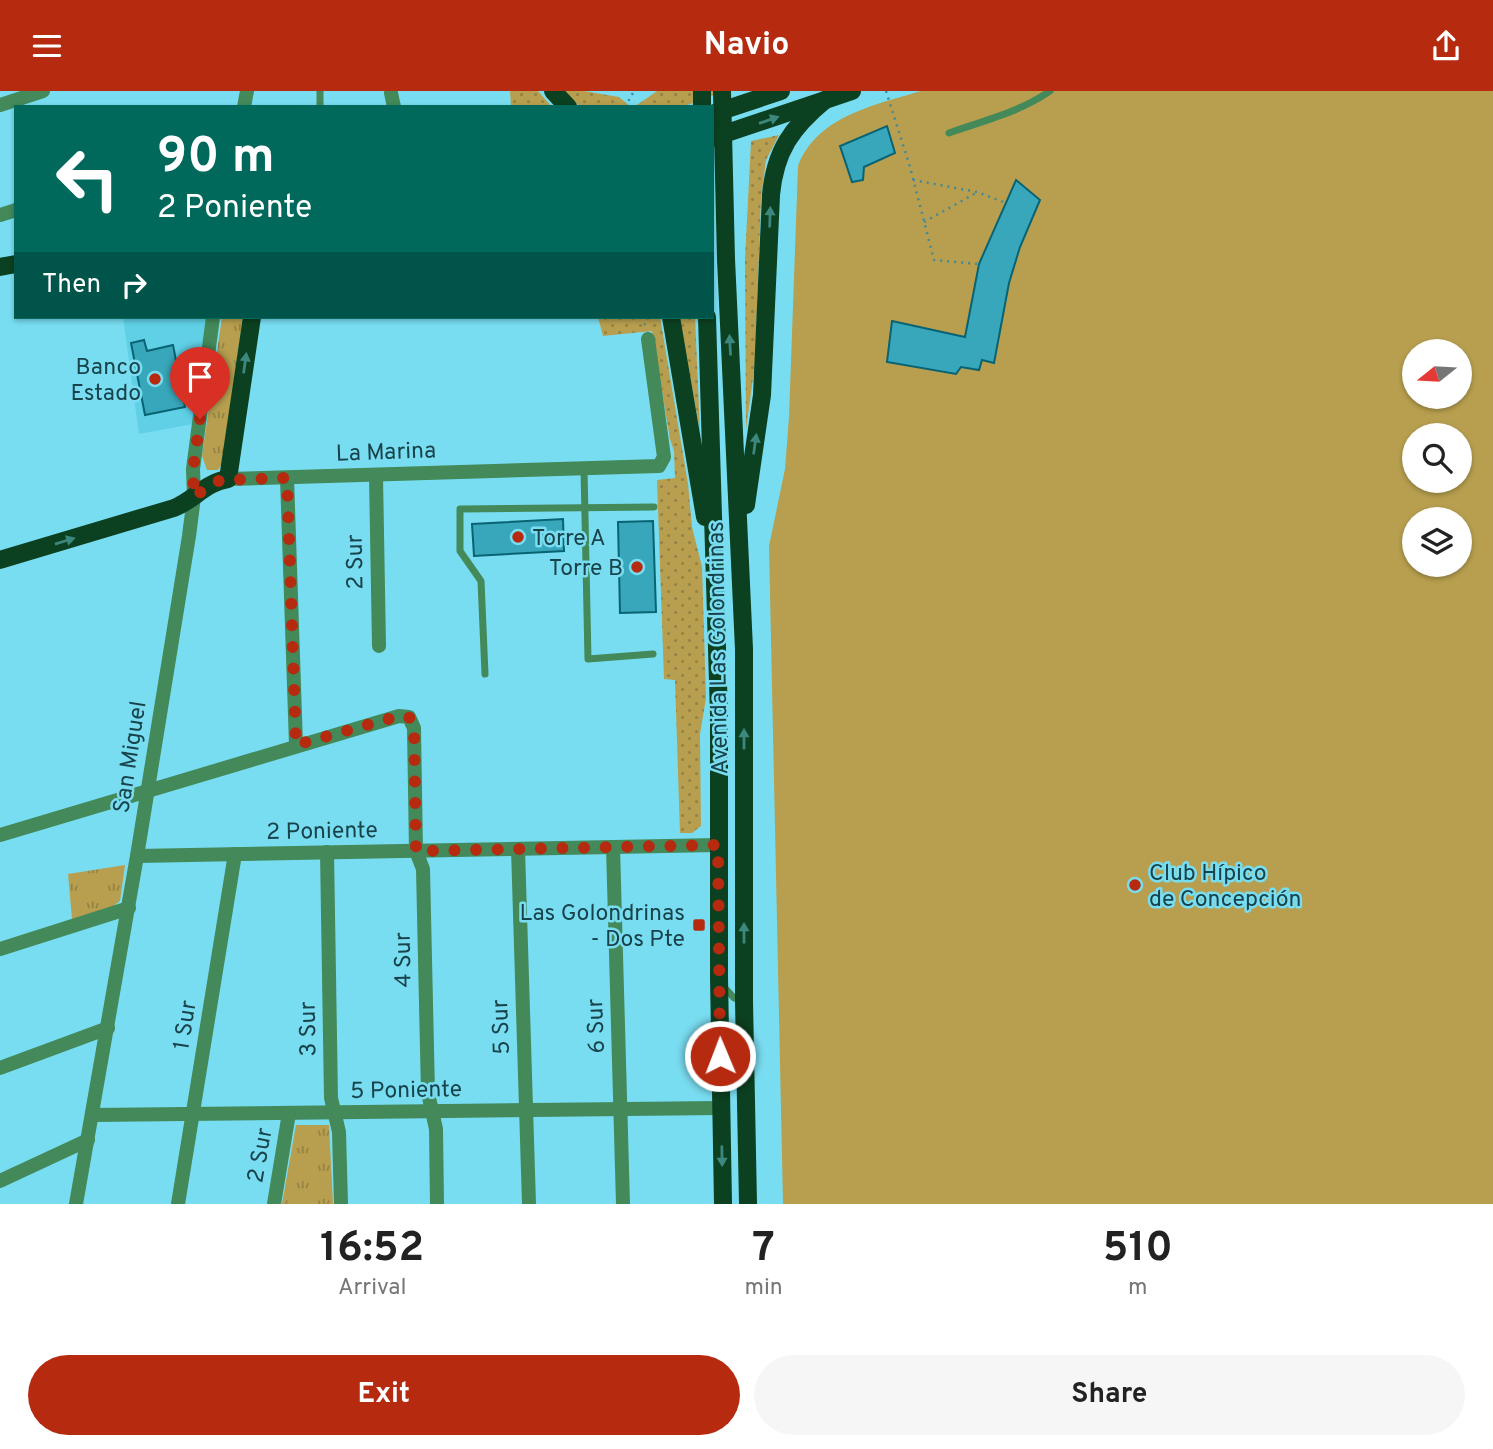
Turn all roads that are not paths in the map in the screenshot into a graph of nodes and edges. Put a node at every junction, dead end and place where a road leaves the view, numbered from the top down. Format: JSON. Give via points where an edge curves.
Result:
{"nodes":[{"id":1,"x":43,"y":91,"type":"edge"},
{"id":2,"x":553,"y":91,"type":"edge"},
{"id":3,"x":722,"y":91,"type":"edge"},
{"id":4,"x":782,"y":91,"type":"edge"},
{"id":5,"x":852,"y":91,"type":"edge"},
{"id":6,"x":1050,"y":91,"type":"edge"},
{"id":7,"x":825,"y":100,"type":"junction"},
{"id":8,"x":0,"y":105,"type":"edge"},
{"id":9,"x":566,"y":105,"type":"edge"},
{"id":10,"x":714,"y":113,"type":"edge"},
{"id":11,"x":948,"y":132,"type":"dead end"},
{"id":12,"x":714,"y":137,"type":"edge"},
{"id":13,"x":213,"y":319,"type":"edge"},
{"id":14,"x":252,"y":319,"type":"edge"},
{"id":15,"x":671,"y":319,"type":"edge"},
{"id":16,"x":707,"y":319,"type":"edge"},
{"id":17,"x":648,"y":339,"type":"dead end"},
{"id":18,"x":584,"y":469,"type":"junction"},
{"id":19,"x":376,"y":476,"type":"junction"},
{"id":20,"x":287,"y":478,"type":"junction"},
{"id":21,"x":228,"y":479,"type":"junction"},
{"id":22,"x":194,"y":497,"type":"junction"},
{"id":23,"x":654,"y":507,"type":"dead end"},
{"id":24,"x":585,"y":508,"type":"junction"},
{"id":25,"x":740,"y":536,"type":"junction"},
{"id":26,"x":0,"y":560,"type":"edge"},
{"id":27,"x":716,"y":570,"type":"junction"},
{"id":28,"x":379,"y":646,"type":"dead end"},
{"id":29,"x":653,"y":654,"type":"dead end"},
{"id":30,"x":485,"y":674,"type":"dead end"},
{"id":31,"x":296,"y":745,"type":"junction"},
{"id":32,"x":148,"y":790,"type":"junction"},
{"id":33,"x":0,"y":835,"type":"edge"},
{"id":34,"x":718,"y":845,"type":"junction"},
{"id":35,"x":613,"y":847,"type":"junction"},
{"id":36,"x":518,"y":849,"type":"junction"},
{"id":37,"x":416,"y":851,"type":"junction"},
{"id":38,"x":327,"y":852,"type":"junction"},
{"id":39,"x":236,"y":854,"type":"junction"},
{"id":40,"x":137,"y":856,"type":"junction"},
{"id":41,"x":129,"y":908,"type":"junction"},
{"id":42,"x":0,"y":949,"type":"edge"},
{"id":43,"x":719,"y":977,"type":"junction"},
{"id":44,"x":744,"y":1001,"type":"junction"},
{"id":45,"x":108,"y":1028,"type":"junction"},
{"id":46,"x":0,"y":1068,"type":"edge"},
{"id":47,"x":720,"y":1108,"type":"junction"},
{"id":48,"x":620,"y":1109,"type":"junction"},
{"id":49,"x":432,"y":1111,"type":"junction"},
{"id":50,"x":526,"y":1111,"type":"junction"},
{"id":51,"x":334,"y":1112,"type":"junction"},
{"id":52,"x":289,"y":1113,"type":"junction"},
{"id":53,"x":193,"y":1114,"type":"junction"},
{"id":54,"x":92,"y":1115,"type":"junction"},
{"id":55,"x":746,"y":1133,"type":"junction"},
{"id":56,"x":88,"y":1140,"type":"junction"},
{"id":57,"x":0,"y":1181,"type":"edge"},
{"id":58,"x":76,"y":1204,"type":"edge"},
{"id":59,"x":178,"y":1204,"type":"edge"},
{"id":60,"x":274,"y":1204,"type":"edge"},
{"id":61,"x":341,"y":1204,"type":"edge"},
{"id":62,"x":438,"y":1204,"type":"edge"},
{"id":63,"x":529,"y":1204,"type":"edge"},
{"id":64,"x":622,"y":1204,"type":"edge"},
{"id":65,"x":723,"y":1204,"type":"edge"},
{"id":66,"x":748,"y":1204,"type":"edge"}],
"edges":[{"from":1,"to":8,"type":"street"},
{"from":2,"to":9,"type":"main road"},
{"from":25,"to":3,"type":"main road","name":"Avenida Las Golondrinas","one_way":true},
{"from":4,"to":10,"type":"main road"},
{"from":5,"to":7,"type":"main road"},
{"from":6,"to":11,"type":"lane","via":[[1002,115]]},
{"from":12,"to":7,"type":"main road","one_way":true},
{"from":25,"to":7,"type":"main road","one_way":true,"via":[[762,395],[775,168],[789,137]]},
{"from":13,"to":22,"type":"street","name":"San Miguel","via":[[193,470]]},
{"from":21,"to":14,"type":"main road","one_way":true},
{"from":15,"to":27,"type":"main road"},
{"from":16,"to":27,"type":"main road","name":"Avenida Las Golondrinas"},
{"from":17,"to":18,"type":"street","name":"La Marina","via":[[664,461],[654,467]]},
{"from":18,"to":19,"type":"street","name":"La Marina"},
{"from":18,"to":24,"type":"lane"},
{"from":19,"to":20,"type":"street","name":"La Marina"},
{"from":19,"to":28,"type":"street","name":"2 Sur"},
{"from":20,"to":21,"type":"street","name":"La Marina"},
{"from":20,"to":31,"type":"street"},
{"from":21,"to":22,"type":"main road","name":"La Marina"},
{"from":26,"to":22,"type":"main road","name":"La Marina","one_way":true,"via":[[166,511]]},
{"from":22,"to":32,"type":"street","name":"San Miguel"},
{"from":23,"to":24,"type":"lane"},
{"from":24,"to":29,"type":"lane","via":[[588,659]]},
{"from":24,"to":30,"type":"lane","via":[[460,509],[460,551],[481,581]]},
{"from":44,"to":25,"type":"main road","name":"Avenida Las Golondrinas","one_way":true},
{"from":27,"to":34,"type":"main road","name":"Avenida Las Golondrinas"},
{"from":31,"to":32,"type":"street"},
{"from":31,"to":37,"type":"street","name":"4 Sur","via":[[409,717],[414,728]]},
{"from":32,"to":33,"type":"street"},
{"from":32,"to":40,"type":"street","name":"San Miguel"},
{"from":34,"to":35,"type":"street","name":"2 Poniente"},
{"from":34,"to":43,"type":"main road","name":"Avenida Las Golondrinas"},
{"from":35,"to":36,"type":"street","name":"2 Poniente"},
{"from":35,"to":48,"type":"street","name":"6 Sur"},
{"from":36,"to":37,"type":"street","name":"2 Poniente"},
{"from":36,"to":50,"type":"street","name":"5 Sur"},
{"from":37,"to":38,"type":"street","name":"2 Poniente"},
{"from":37,"to":49,"type":"street","name":"4 Sur","via":[[423,869]]},
{"from":38,"to":39,"type":"street","name":"2 Poniente"},
{"from":38,"to":51,"type":"street","name":"3 Sur"},
{"from":39,"to":40,"type":"street","name":"2 Poniente"},
{"from":39,"to":53,"type":"street","name":"1 Sur"},
{"from":40,"to":41,"type":"street","name":"San Miguel"},
{"from":41,"to":42,"type":"street"},
{"from":41,"to":45,"type":"street","name":"San Miguel"},
{"from":43,"to":44,"type":"lane","via":[[729,995]]},
{"from":43,"to":47,"type":"main road","name":"Avenida Las Golondrinas"},
{"from":44,"to":55,"type":"main road","name":"Avenida Las Golondrinas"},
{"from":45,"to":46,"type":"street"},
{"from":45,"to":54,"type":"street","name":"San Miguel"},
{"from":47,"to":48,"type":"street","name":"5 Poniente"},
{"from":47,"to":55,"type":"main road","via":[[735,1116]]},
{"from":47,"to":65,"type":"main road","name":"Avenida Las Golondrinas","one_way":true},
{"from":48,"to":50,"type":"street","name":"5 Poniente"},
{"from":48,"to":64,"type":"street","name":"6 Sur"},
{"from":49,"to":50,"type":"street","name":"5 Poniente"},
{"from":49,"to":51,"type":"street","name":"5 Poniente"},
{"from":49,"to":62,"type":"street","name":"4 Sur"},
{"from":50,"to":63,"type":"street","name":"5 Sur"},
{"from":51,"to":52,"type":"street","name":"5 Poniente"},
{"from":51,"to":61,"type":"street","name":"3 Sur"},
{"from":52,"to":53,"type":"street","name":"5 Poniente"},
{"from":52,"to":60,"type":"street","name":"2 Sur"},
{"from":53,"to":54,"type":"street","name":"5 Poniente"},
{"from":53,"to":59,"type":"street","name":"1 Sur"},
{"from":54,"to":56,"type":"street","name":"San Miguel"},
{"from":55,"to":66,"type":"main road","name":"Avenida Las Golondrinas"},
{"from":56,"to":57,"type":"street"},
{"from":56,"to":58,"type":"street","name":"San Miguel"}]}
